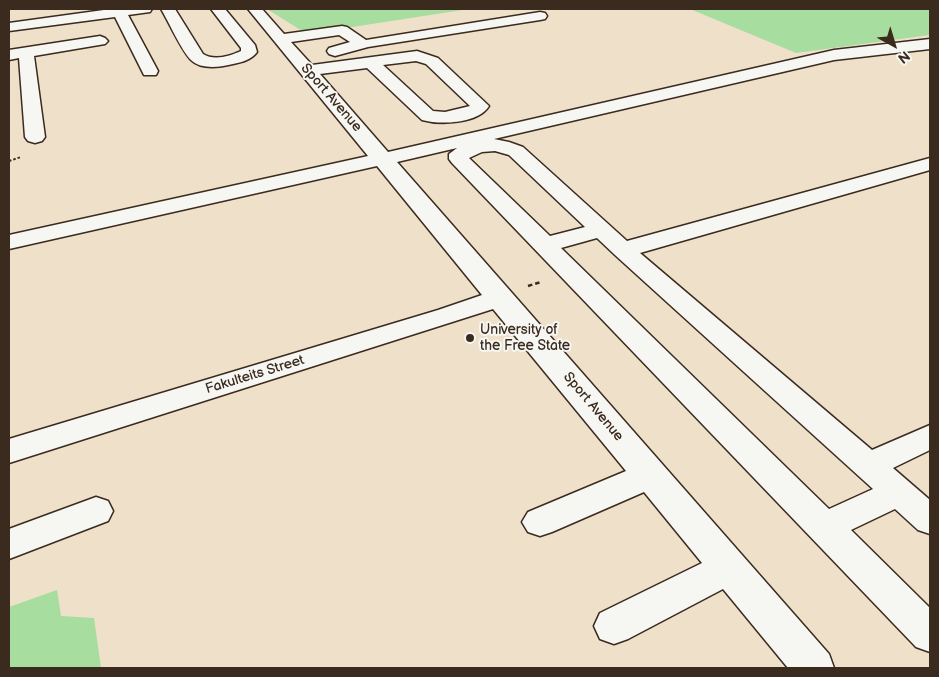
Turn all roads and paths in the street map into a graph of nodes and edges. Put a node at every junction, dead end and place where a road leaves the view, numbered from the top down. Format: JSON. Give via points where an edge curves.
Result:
{"nodes":[{"id":1,"x":16,"y":9,"type":"edge"},
{"id":2,"x":145,"y":9,"type":"edge"},
{"id":3,"x":168,"y":9,"type":"edge"},
{"id":4,"x":218,"y":9,"type":"edge"},
{"id":5,"x":255,"y":9,"type":"edge"},
{"id":6,"x":119,"y":10,"type":"edge"},
{"id":7,"x":72,"y":14,"type":"edge"},
{"id":8,"x":540,"y":16,"type":"dead end"},
{"id":9,"x":15,"y":26,"type":"edge"},
{"id":10,"x":362,"y":27,"type":"dead end"},
{"id":11,"x":342,"y":30,"type":"junction"},
{"id":12,"x":280,"y":38,"type":"junction"},
{"id":13,"x":100,"y":41,"type":"dead end"},
{"id":14,"x":362,"y":44,"type":"junction"},
{"id":15,"x":930,"y":44,"type":"edge"},
{"id":16,"x":17,"y":54,"type":"edge"},
{"id":17,"x":930,"y":56,"type":"edge"},
{"id":18,"x":370,"y":62,"type":"junction"},
{"id":19,"x":905,"y":62,"type":"dead end"},
{"id":20,"x":305,"y":67,"type":"junction"},
{"id":21,"x":150,"y":71,"type":"dead end"},
{"id":22,"x":35,"y":137,"type":"dead end"},
{"id":23,"x":383,"y":159,"type":"junction"},
{"id":24,"x":930,"y":164,"type":"edge"},
{"id":25,"x":602,"y":230,"type":"junction"},
{"id":26,"x":9,"y":242,"type":"edge"},
{"id":27,"x":544,"y":245,"type":"junction"},
{"id":28,"x":623,"y":250,"type":"junction"},
{"id":29,"x":501,"y":297,"type":"junction"},
{"id":30,"x":930,"y":437,"type":"edge"},
{"id":31,"x":9,"y":451,"type":"edge"},
{"id":32,"x":869,"y":465,"type":"junction"},
{"id":33,"x":650,"y":475,"type":"junction"},
{"id":34,"x":899,"y":492,"type":"junction"},
{"id":35,"x":96,"y":511,"type":"dead end"},
{"id":36,"x":930,"y":520,"type":"edge"},
{"id":37,"x":540,"y":522,"type":"dead end"},
{"id":38,"x":824,"y":527,"type":"junction"},
{"id":39,"x":9,"y":544,"type":"edge"},
{"id":40,"x":728,"y":568,"type":"junction"},
{"id":41,"x":614,"y":626,"type":"dead end"},
{"id":42,"x":930,"y":634,"type":"edge"},
{"id":43,"x":814,"y":668,"type":"edge"}],
"edges":[{"from":1,"to":9,"type":"street"},
{"from":2,"to":6,"type":"street"},
{"from":3,"to":4,"type":"street","via":[[202,60],[214,62],[246,55],[249,48]]},
{"from":5,"to":12,"type":"street","name":"Sport Avenue"},
{"from":6,"to":7,"type":"street"},
{"from":6,"to":21,"type":"street"},
{"from":7,"to":9,"type":"street"},
{"from":8,"to":14,"type":"street"},
{"from":10,"to":11,"type":"street"},
{"from":11,"to":12,"type":"street"},
{"from":11,"to":14,"type":"street"},
{"from":12,"to":20,"type":"street","name":"Sport Avenue"},
{"from":13,"to":16,"type":"street"},
{"from":14,"to":20,"type":"street","via":[[322,54]]},
{"from":15,"to":23,"type":"street","via":[[834,55]]},
{"from":16,"to":22,"type":"street"},
{"from":17,"to":19,"type":"street"},
{"from":18,"to":18,"type":"street","via":[[408,56],[424,58],[480,106],[472,112],[445,118],[428,116]]},
{"from":18,"to":20,"type":"street"},
{"from":20,"to":23,"type":"street","name":"Sport Avenue"},
{"from":23,"to":26,"type":"street"},
{"from":23,"to":29,"type":"street","name":"Sport Avenue"},
{"from":24,"to":28,"type":"street"},
{"from":25,"to":27,"type":"street"},
{"from":25,"to":27,"type":"street","via":[[511,148],[496,144],[459,154],[459,159]]},
{"from":25,"to":28,"type":"street"},
{"from":27,"to":38,"type":"street"},
{"from":28,"to":32,"type":"street"},
{"from":29,"to":31,"type":"street","name":"Fakulteits Street"},
{"from":29,"to":33,"type":"street","name":"Sport Avenue"},
{"from":30,"to":32,"type":"street"},
{"from":32,"to":34,"type":"street"},
{"from":33,"to":37,"type":"street"},
{"from":33,"to":40,"type":"street","name":"Sport Avenue"},
{"from":34,"to":36,"type":"street"},
{"from":34,"to":38,"type":"street"},
{"from":35,"to":39,"type":"street"},
{"from":38,"to":42,"type":"street"},
{"from":40,"to":41,"type":"street"},
{"from":40,"to":43,"type":"street","name":"Sport Avenue"}]}
